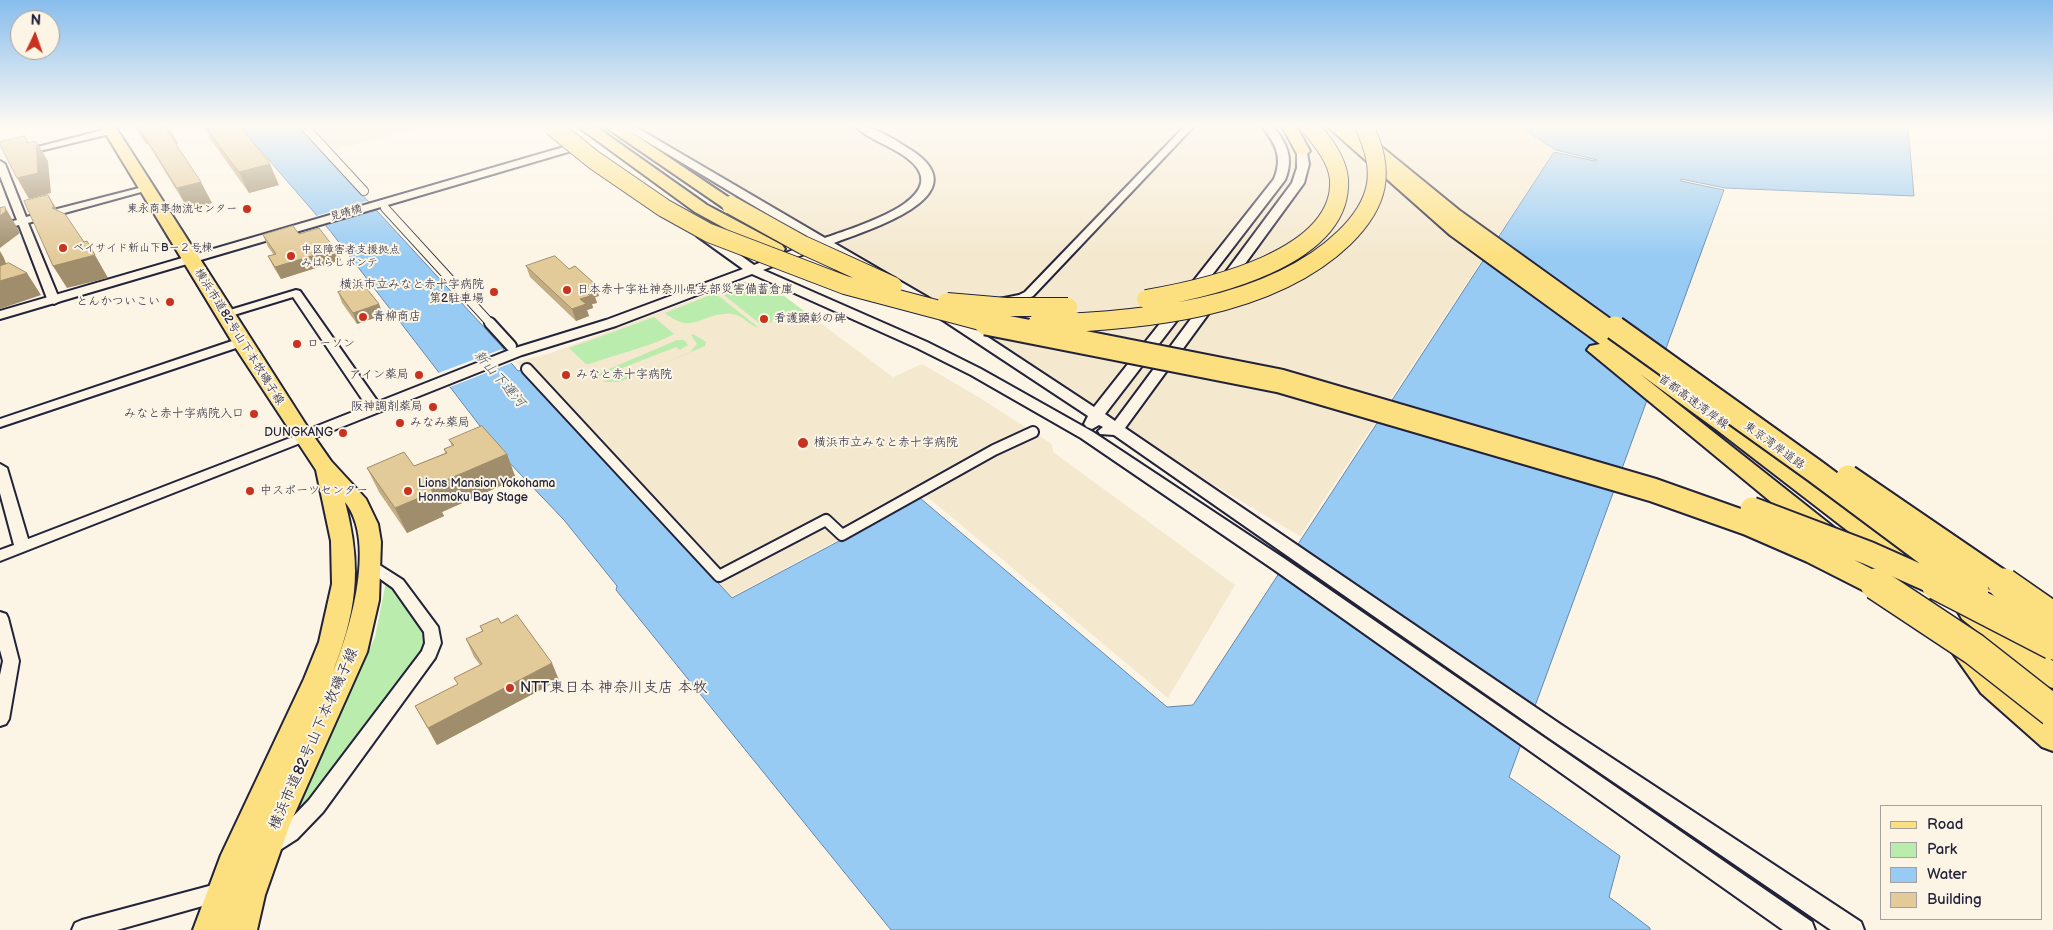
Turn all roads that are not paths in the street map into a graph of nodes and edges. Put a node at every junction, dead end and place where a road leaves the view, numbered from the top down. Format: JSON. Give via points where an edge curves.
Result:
{"nodes":[{"id":1,"x":2,"y":169,"type":"edge"},
{"id":2,"x":135,"y":169,"type":"edge"},
{"id":3,"x":344,"y":169,"type":"edge"},
{"id":4,"x":497,"y":169,"type":"edge"},
{"id":5,"x":608,"y":169,"type":"edge"},
{"id":6,"x":615,"y":169,"type":"edge"},
{"id":7,"x":621,"y":169,"type":"edge"},
{"id":8,"x":632,"y":169,"type":"edge"},
{"id":9,"x":644,"y":169,"type":"edge"},
{"id":10,"x":658,"y":169,"type":"edge"},
{"id":11,"x":683,"y":169,"type":"edge"},
{"id":12,"x":699,"y":169,"type":"edge"},
{"id":13,"x":926,"y":169,"type":"edge"},
{"id":14,"x":1148,"y":169,"type":"edge"},
{"id":15,"x":1284,"y":169,"type":"edge"},
{"id":16,"x":1303,"y":169,"type":"edge"},
{"id":17,"x":1336,"y":169,"type":"edge"},
{"id":18,"x":1378,"y":169,"type":"edge"},
{"id":19,"x":1382,"y":169,"type":"edge"},
{"id":20,"x":1397,"y":169,"type":"edge"},
{"id":21,"x":1403,"y":169,"type":"edge"},
{"id":22,"x":1404,"y":169,"type":"edge"},
{"id":23,"x":147,"y":189,"type":"junction"},
{"id":24,"x":364,"y":191,"type":"dead end"},
{"id":25,"x":385,"y":208,"type":"dead end"},
{"id":26,"x":23,"y":221,"type":"junction"},
{"id":27,"x":0,"y":228,"type":"edge"},
{"id":28,"x":824,"y":242,"type":"junction"},
{"id":29,"x":776,"y":250,"type":"junction"},
{"id":30,"x":1488,"y":255,"type":"junction"},
{"id":31,"x":190,"y":260,"type":"junction"},
{"id":32,"x":753,"y":270,"type":"junction"},
{"id":33,"x":782,"y":273,"type":"junction"},
{"id":34,"x":54,"y":301,"type":"junction"},
{"id":35,"x":938,"y":311,"type":"junction"},
{"id":36,"x":0,"y":315,"type":"edge"},
{"id":37,"x":224,"y":315,"type":"junction"},
{"id":38,"x":0,"y":323,"type":"edge"},
{"id":39,"x":1615,"y":328,"type":"junction"},
{"id":40,"x":241,"y":342,"type":"junction"},
{"id":41,"x":510,"y":351,"type":"junction"},
{"id":42,"x":527,"y":369,"type":"dead end"},
{"id":43,"x":375,"y":408,"type":"junction"},
{"id":44,"x":1096,"y":415,"type":"junction"},
{"id":45,"x":0,"y":423,"type":"edge"},
{"id":46,"x":1116,"y":430,"type":"junction"},
{"id":47,"x":1033,"y":432,"type":"dead end"},
{"id":48,"x":1087,"y":434,"type":"junction"},
{"id":49,"x":303,"y":437,"type":"junction"},
{"id":50,"x":1775,"y":439,"type":"junction"},
{"id":51,"x":0,"y":468,"type":"edge"},
{"id":52,"x":326,"y":468,"type":"junction"},
{"id":53,"x":22,"y":546,"type":"junction"},
{"id":54,"x":0,"y":556,"type":"edge"},
{"id":55,"x":1285,"y":557,"type":"junction"},
{"id":56,"x":370,"y":564,"type":"junction"},
{"id":57,"x":0,"y":618,"type":"edge"},
{"id":58,"x":2053,"y":618,"type":"edge"},
{"id":59,"x":2053,"y":640,"type":"edge"},
{"id":60,"x":2053,"y":644,"type":"edge"},
{"id":61,"x":1964,"y":649,"type":"junction"},
{"id":62,"x":2053,"y":651,"type":"edge"},
{"id":63,"x":2053,"y":663,"type":"edge"},
{"id":64,"x":2053,"y":677,"type":"edge"},
{"id":65,"x":2053,"y":711,"type":"edge"},
{"id":66,"x":0,"y":719,"type":"edge"},
{"id":67,"x":2053,"y":727,"type":"edge"},
{"id":68,"x":2053,"y":738,"type":"edge"},
{"id":69,"x":1549,"y":739,"type":"junction"},
{"id":70,"x":265,"y":851,"type":"junction"},
{"id":71,"x":254,"y":884,"type":"junction"},
{"id":72,"x":221,"y":892,"type":"junction"},
{"id":73,"x":82,"y":930,"type":"edge"},
{"id":74,"x":210,"y":930,"type":"edge"},
{"id":75,"x":242,"y":930,"type":"edge"},
{"id":76,"x":1803,"y":930,"type":"edge"},
{"id":77,"x":1852,"y":930,"type":"edge"}],
"edges":[{"from":1,"to":26,"type":"street"},
{"from":2,"to":23,"type":"main road","name":"横浜市道82号山下本牧磯子線"},
{"from":3,"to":24,"type":"street"},
{"from":4,"to":31,"type":"street","name":"見晴橋"},
{"from":5,"to":65,"type":"highway","bridge":true,"via":[[708,233],[845,285],[970,320],[1289,384],[1653,490],[1749,524],[1874,583],[1974,649]]},
{"from":6,"to":32,"type":"street"},
{"from":7,"to":33,"type":"highway","bridge":true,"via":[[732,247]]},
{"from":8,"to":33,"type":"highway","bridge":true,"via":[[724,237]]},
{"from":9,"to":29,"type":"highway","via":[[724,224]]},
{"from":10,"to":29,"type":"highway"},
{"from":11,"to":60,"type":"highway","bridge":true,"via":[[731,205],[803,245],[904,290],[974,310],[1161,344],[1275,369],[1747,508],[1890,562],[1967,597]]},
{"from":12,"to":28,"type":"street"},
{"from":13,"to":28,"type":"street","via":[[928,186],[909,208]]},
{"from":14,"to":35,"type":"street","via":[[1029,294],[1011,300],[961,303]]},
{"from":15,"to":44,"type":"street"},
{"from":16,"to":46,"type":"street","via":[[1298,183]]},
{"from":17,"to":29,"type":"highway","bridge":true,"via":[[1339,181],[1336,202],[1326,222],[1297,248],[1273,262],[1229,279],[1177,294],[1122,303],[1006,307],[955,302],[864,284]]},
{"from":18,"to":33,"type":"highway","bridge":true,"via":[[1378,182],[1370,208],[1336,247],[1302,269],[1263,287],[1219,301],[1154,315],[1095,322],[996,323],[932,317],[837,295]]},
{"from":19,"to":30,"type":"highway","name":"首都高速湾岸線"},
{"from":20,"to":63,"type":"highway","name":"東京湾岸道路","bridge":true,"via":[[1460,220],[1918,552]]},
{"from":21,"to":39,"type":"highway","name":"首都高速湾岸線","bridge":true,"via":[[1456,214]]},
{"from":22,"to":50,"type":"highway","name":"東京湾岸道路","bridge":true,"via":[[1489,235]]},
{"from":23,"to":26,"type":"street"},
{"from":23,"to":31,"type":"main road","name":"横浜市道82号山下本牧磯子線"},
{"from":25,"to":41,"type":"street"},
{"from":26,"to":27,"type":"street"},
{"from":26,"to":34,"type":"street"},
{"from":28,"to":32,"type":"street"},
{"from":28,"to":35,"type":"street"},
{"from":30,"to":61,"type":"highway","bridge":true,"via":[[1635,382],[1872,570]]},
{"from":30,"to":64,"type":"highway","name":"首都高速湾岸線","bridge":true,"via":[[1786,470]]},
{"from":31,"to":34,"type":"street","name":"見晴橋"},
{"from":31,"to":37,"type":"main road","name":"横浜市道82号山下本牧磯子線"},
{"from":32,"to":41,"type":"street","via":[[611,323]]},
{"from":32,"to":48,"type":"street","via":[[922,345]]},
{"from":34,"to":36,"type":"street"},
{"from":34,"to":38,"type":"street","name":"見晴橋"},
{"from":35,"to":44,"type":"street"},
{"from":37,"to":40,"type":"main road","name":"横浜市道82号山下本牧磯子線"},
{"from":37,"to":43,"type":"street","via":[[296,293]]},
{"from":39,"to":58,"type":"highway","bridge":true,"via":[[1787,436]]},
{"from":39,"to":62,"type":"highway","name":"首都高速湾岸線","bridge":true,"via":[[1868,511]]},
{"from":40,"to":45,"type":"street"},
{"from":40,"to":49,"type":"main road","name":"横浜市道82号山下本牧磯子線"},
{"from":41,"to":43,"type":"street"},
{"from":42,"to":47,"type":"street","via":[[720,576],[826,520],[842,535],[994,450]]},
{"from":43,"to":49,"type":"street"},
{"from":44,"to":46,"type":"street"},
{"from":44,"to":48,"type":"street"},
{"from":46,"to":48,"type":"street"},
{"from":46,"to":55,"type":"street"},
{"from":48,"to":55,"type":"street"},
{"from":49,"to":52,"type":"main road","name":"横浜市道82号山下本牧磯子線"},
{"from":49,"to":53,"type":"street"},
{"from":50,"to":59,"type":"highway","bridge":true,"via":[[1922,540]]},
{"from":50,"to":62,"type":"highway","name":"東京湾岸道路","bridge":true,"via":[[1928,551]]},
{"from":51,"to":53,"type":"street"},
{"from":52,"to":56,"type":"main road","name":"横浜市道82号山下本牧磯子線","via":[[361,508],[368,532]]},
{"from":52,"to":72,"type":"main road","name":"横浜市道82号山下本牧磯子線","via":[[343,545],[344,583],[337,624],[318,676]]},
{"from":53,"to":54,"type":"street"},
{"from":55,"to":69,"type":"street"},
{"from":56,"to":70,"type":"main road","name":"横浜市道82号山下本牧磯子線","via":[[366,602],[354,651]]},
{"from":56,"to":70,"type":"street","via":[[398,584],[432,632],[429,654],[316,806],[290,833]]},
{"from":57,"to":66,"type":"street","via":[[11,661]]},
{"from":61,"to":67,"type":"highway"},
{"from":61,"to":68,"type":"highway","via":[[1991,685]]},
{"from":69,"to":76,"type":"street"},
{"from":69,"to":77,"type":"street"},
{"from":70,"to":71,"type":"main road","name":"横浜市道82号山下本牧磯子線"},
{"from":71,"to":72,"type":"street"},
{"from":71,"to":75,"type":"main road","name":"横浜市道82号山下本牧磯子線"},
{"from":72,"to":73,"type":"street"},
{"from":72,"to":74,"type":"main road","name":"横浜市道82号山下本牧磯子線"}]}
